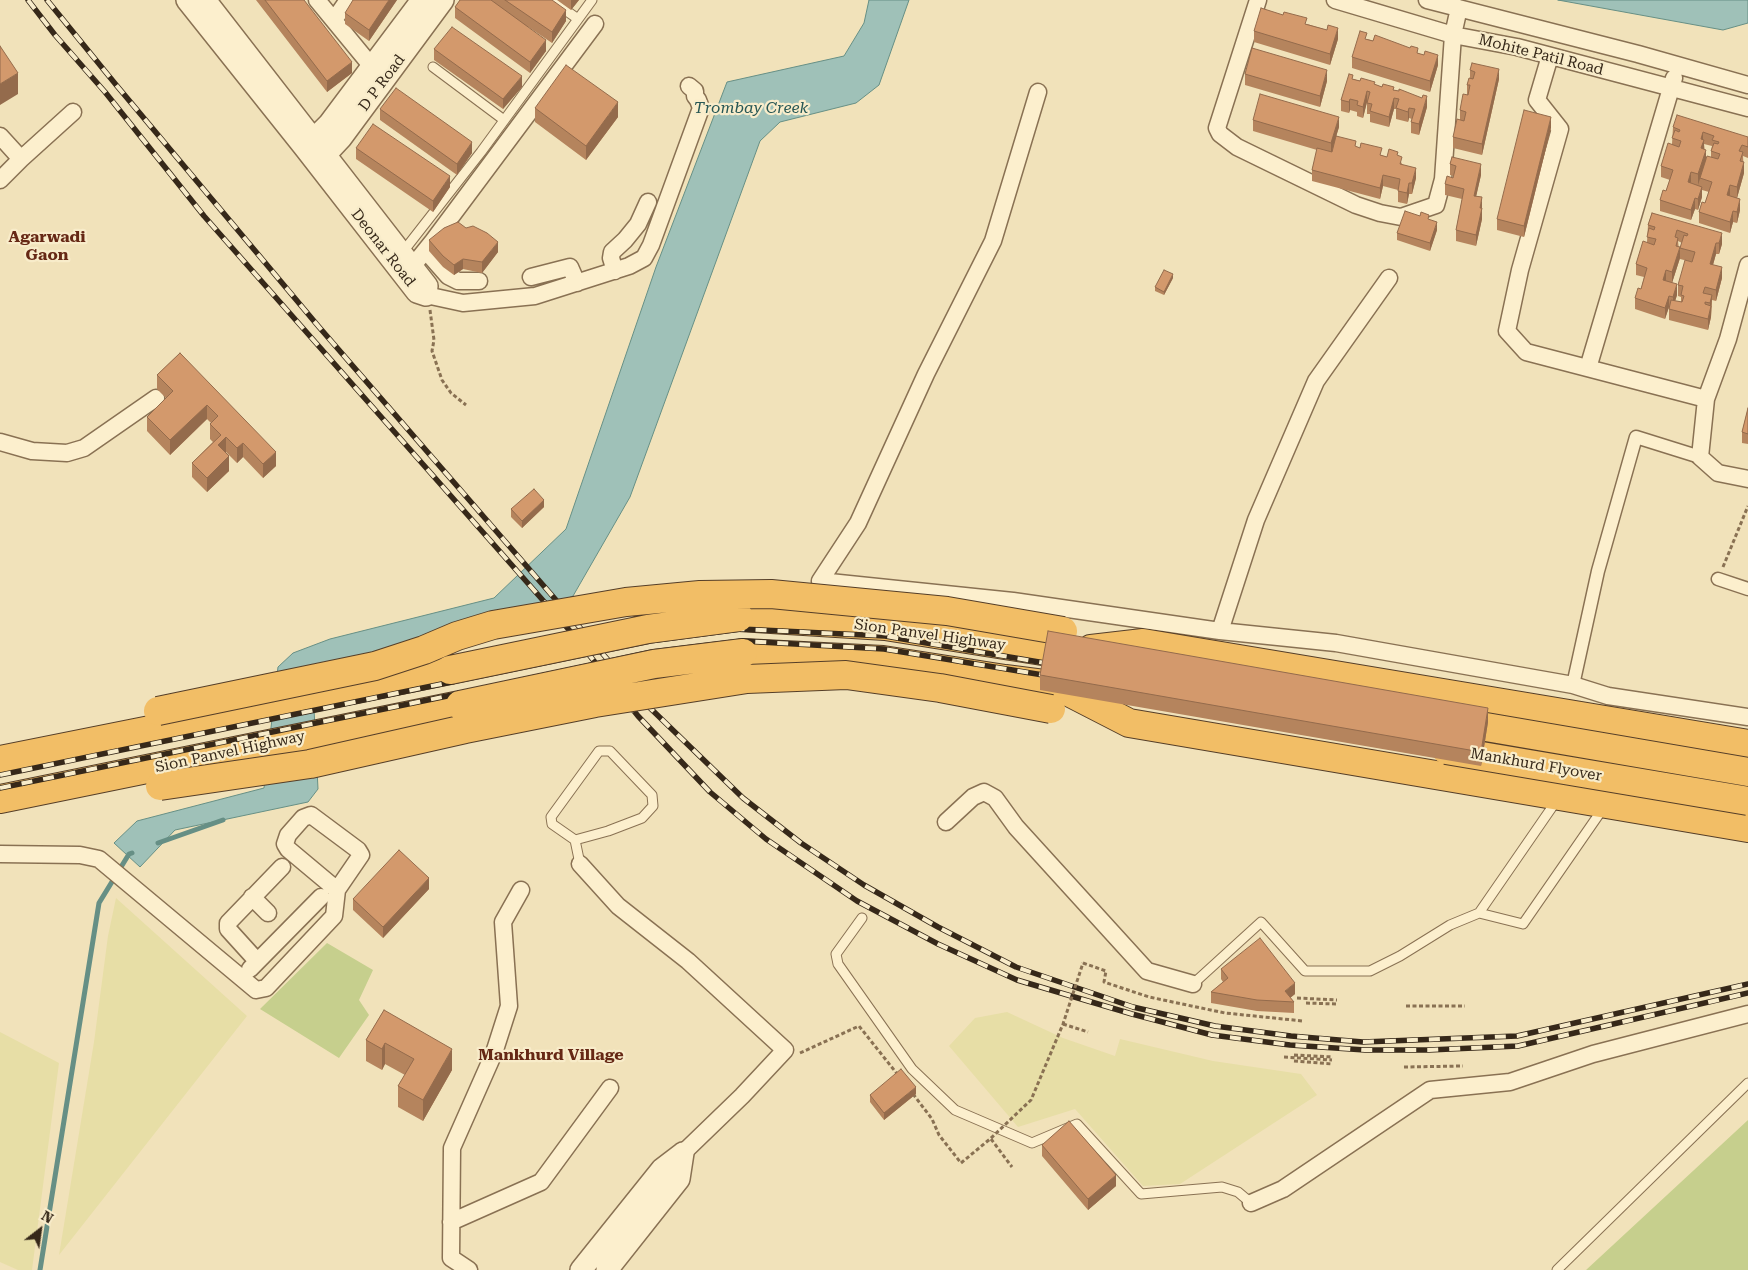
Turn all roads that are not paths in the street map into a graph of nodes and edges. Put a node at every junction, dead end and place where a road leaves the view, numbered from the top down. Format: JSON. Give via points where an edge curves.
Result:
{"nodes":[{"id":1,"x":187,"y":0,"type":"edge"},
{"id":2,"x":205,"y":0,"type":"edge"},
{"id":3,"x":317,"y":0,"type":"edge"},
{"id":4,"x":348,"y":0,"type":"edge"},
{"id":5,"x":422,"y":0,"type":"edge"},
{"id":6,"x":443,"y":0,"type":"edge"},
{"id":7,"x":550,"y":0,"type":"edge"},
{"id":8,"x":592,"y":0,"type":"edge"},
{"id":9,"x":1258,"y":0,"type":"edge"},
{"id":10,"x":1335,"y":0,"type":"edge"},
{"id":11,"x":1427,"y":0,"type":"edge"},
{"id":12,"x":1459,"y":8,"type":"junction"},
{"id":13,"x":578,"y":19,"type":"junction"},
{"id":14,"x":334,"y":20,"type":"junction"},
{"id":15,"x":594,"y":24,"type":"dead end"},
{"id":16,"x":1454,"y":35,"type":"junction"},
{"id":17,"x":1628,"y":52,"type":"junction"},
{"id":18,"x":1550,"y":56,"type":"junction"},
{"id":19,"x":1677,"y":65,"type":"junction"},
{"id":20,"x":433,"y":67,"type":"dead end"},
{"id":21,"x":373,"y":68,"type":"junction"},
{"id":22,"x":1623,"y":75,"type":"junction"},
{"id":23,"x":521,"y":80,"type":"edge"},
{"id":24,"x":1748,"y":85,"type":"edge"},
{"id":25,"x":529,"y":86,"type":"junction"},
{"id":26,"x":689,"y":86,"type":"dead end"},
{"id":27,"x":1672,"y":88,"type":"junction"},
{"id":28,"x":1038,"y":92,"type":"dead end"},
{"id":29,"x":1748,"y":108,"type":"edge"},
{"id":30,"x":73,"y":112,"type":"dead end"},
{"id":31,"x":504,"y":120,"type":"junction"},
{"id":32,"x":0,"y":136,"type":"edge"},
{"id":33,"x":315,"y":151,"type":"junction"},
{"id":34,"x":21,"y":159,"type":"junction"},
{"id":35,"x":448,"y":179,"type":"edge"},
{"id":36,"x":0,"y":180,"type":"edge"},
{"id":37,"x":456,"y":185,"type":"junction"},
{"id":38,"x":648,"y":202,"type":"dead end"},
{"id":39,"x":411,"y":262,"type":"junction"},
{"id":40,"x":1748,"y":265,"type":"edge"},
{"id":41,"x":615,"y":271,"type":"junction"},
{"id":42,"x":531,"y":277,"type":"dead end"},
{"id":43,"x":1389,"y":278,"type":"dead end"},
{"id":44,"x":479,"y":281,"type":"dead end"},
{"id":45,"x":577,"y":283,"type":"junction"},
{"id":46,"x":426,"y":295,"type":"joint"},
{"id":47,"x":1588,"y":368,"type":"junction"},
{"id":48,"x":156,"y":398,"type":"dead end"},
{"id":49,"x":1706,"y":398,"type":"junction"},
{"id":50,"x":0,"y":442,"type":"edge"},
{"id":51,"x":1700,"y":457,"type":"junction"},
{"id":52,"x":1748,"y":479,"type":"edge"},
{"id":53,"x":1718,"y":579,"type":"road end"},
{"id":54,"x":1748,"y":590,"type":"edge"},
{"id":55,"x":1220,"y":631,"type":"junction"},
{"id":56,"x":1062,"y":642,"type":"junction"},
{"id":57,"x":1573,"y":685,"type":"junction"},
{"id":58,"x":1054,"y":697,"type":"junction"},
{"id":59,"x":1424,"y":717,"type":"edge"},
{"id":60,"x":1748,"y":717,"type":"edge"},
{"id":61,"x":1596,"y":719,"type":"junction"},
{"id":62,"x":1635,"y":734,"type":"junction"},
{"id":63,"x":90,"y":741,"type":"junction"},
{"id":64,"x":1748,"y":744,"type":"edge"},
{"id":65,"x":1426,"y":747,"type":"edge"},
{"id":66,"x":0,"y":760,"type":"edge"},
{"id":67,"x":1748,"y":772,"type":"edge"},
{"id":68,"x":92,"y":780,"type":"junction"},
{"id":69,"x":1564,"y":787,"type":"junction"},
{"id":70,"x":1610,"y":795,"type":"junction"},
{"id":71,"x":0,"y":798,"type":"edge"},
{"id":72,"x":1748,"y":801,"type":"edge"},
{"id":73,"x":946,"y":822,"type":"dead end"},
{"id":74,"x":1748,"y":828,"type":"edge"},
{"id":75,"x":575,"y":840,"type":"junction"},
{"id":76,"x":0,"y":854,"type":"edge"},
{"id":77,"x":580,"y":864,"type":"joint"},
{"id":78,"x":282,"y":867,"type":"dead end"},
{"id":79,"x":337,"y":890,"type":"junction"},
{"id":80,"x":521,"y":890,"type":"dead end"},
{"id":81,"x":321,"y":896,"type":"dead end"},
{"id":82,"x":252,"y":897,"type":"junction"},
{"id":83,"x":268,"y":913,"type":"dead end"},
{"id":84,"x":1479,"y":913,"type":"junction"},
{"id":85,"x":862,"y":918,"type":"dead end"},
{"id":86,"x":257,"y":961,"type":"junction"},
{"id":87,"x":241,"y":977,"type":"junction"},
{"id":88,"x":1193,"y":984,"type":"joint"},
{"id":89,"x":1748,"y":1014,"type":"edge"},
{"id":90,"x":1748,"y":1083,"type":"edge"},
{"id":91,"x":610,"y":1088,"type":"dead end"},
{"id":92,"x":683,"y":1153,"type":"junction"},
{"id":93,"x":1251,"y":1203,"type":"joint"},
{"id":94,"x":451,"y":1222,"type":"junction"},
{"id":95,"x":447,"y":1264,"type":"edge"},
{"id":96,"x":469,"y":1270,"type":"edge"},
{"id":97,"x":581,"y":1270,"type":"edge"},
{"id":98,"x":607,"y":1270,"type":"edge"},
{"id":99,"x":1557,"y":1270,"type":"edge"}],
"edges":[{"from":1,"to":33,"type":"street","name":"Deonar Road"},
{"from":2,"to":33,"type":"street","name":"Deonar Road"},
{"from":3,"to":14,"type":"street"},
{"from":4,"to":14,"type":"street"},
{"from":5,"to":21,"type":"street","name":"D P Road"},
{"from":6,"to":33,"type":"street","name":"D P Road","via":[[341,138]]},
{"from":7,"to":13,"type":"lane"},
{"from":8,"to":13,"type":"lane"},
{"from":9,"to":16,"type":"street","via":[[1217,128],[1220,134],[1237,147],[1356,205],[1401,217],[1436,205],[1443,179]]},
{"from":10,"to":16,"type":"street","name":"Mohite Patil Road"},
{"from":11,"to":12,"type":"street"},
{"from":12,"to":16,"type":"street"},
{"from":12,"to":17,"type":"street"},
{"from":13,"to":25,"type":"lane","via":[[551,48]]},
{"from":14,"to":21,"type":"street"},
{"from":15,"to":39,"type":"street"},
{"from":16,"to":18,"type":"street","name":"Mohite Patil Road"},
{"from":17,"to":19,"type":"street"},
{"from":17,"to":22,"type":"street"},
{"from":18,"to":22,"type":"street","name":"Mohite Patil Road"},
{"from":18,"to":47,"type":"street","via":[[1537,100],[1560,129],[1520,270],[1508,331],[1526,352]]},
{"from":19,"to":24,"type":"street"},
{"from":19,"to":27,"type":"street"},
{"from":20,"to":31,"type":"lane"},
{"from":21,"to":33,"type":"street","name":"D P Road","via":[[329,124]]},
{"from":22,"to":27,"type":"street","name":"Mohite Patil Road"},
{"from":23,"to":25,"type":"lane"},
{"from":25,"to":31,"type":"lane"},
{"from":26,"to":41,"type":"street","via":[[695,91],[701,108],[651,245],[644,258]]},
{"from":27,"to":29,"type":"street","name":"Mohite Patil Road"},
{"from":27,"to":47,"type":"street"},
{"from":28,"to":55,"type":"street","via":[[993,241],[926,374],[858,523],[820,581],[1013,601]]},
{"from":30,"to":34,"type":"street"},
{"from":31,"to":37,"type":"lane","via":[[477,149]]},
{"from":32,"to":34,"type":"street"},
{"from":33,"to":39,"type":"street","name":"Deonar Road"},
{"from":34,"to":36,"type":"street"},
{"from":35,"to":37,"type":"lane"},
{"from":37,"to":39,"type":"lane"},
{"from":38,"to":41,"type":"street","via":[[638,224],[612,252]]},
{"from":39,"to":44,"type":"street","via":[[458,281]]},
{"from":39,"to":46,"type":"street","name":"Deonar Road","via":[[427,286]]},
{"from":40,"to":49,"type":"street","via":[[1728,339]]},
{"from":41,"to":45,"type":"street"},
{"from":42,"to":45,"type":"street","via":[[576,265]]},
{"from":43,"to":55,"type":"street","via":[[1316,381],[1256,520]]},
{"from":45,"to":46,"type":"street","via":[[535,296],[463,303]]},
{"from":47,"to":49,"type":"street"},
{"from":48,"to":50,"type":"street","via":[[84,448],[67,453],[32,452]]},
{"from":49,"to":51,"type":"street"},
{"from":51,"to":52,"type":"street","via":[[1718,473]]},
{"from":51,"to":57,"type":"street","via":[[1636,437],[1598,571]]},
{"from":53,"to":54,"type":"street"},
{"from":55,"to":57,"type":"street","via":[[1336,642]]},
{"from":56,"to":61,"type":"highway","via":[[1141,656]]},
{"from":56,"to":63,"type":"highway","name":"Sion Panvel Highway","bridge":true,"via":[[739,617],[648,628]]},
{"from":56,"to":63,"type":"highway","bridge":true,"via":[[947,611],[771,594],[700,595],[626,602],[493,625],[375,666],[158,711]]},
{"from":57,"to":61,"type":"street"},
{"from":58,"to":68,"type":"highway","bridge":true,"via":[[940,688],[846,675],[747,678],[594,703],[310,764],[160,786]]},
{"from":58,"to":68,"type":"highway","name":"Sion Panvel Highway","bridge":true,"via":[[1005,679],[883,660],[743,653],[654,664]]},
{"from":58,"to":69,"type":"highway"},
{"from":59,"to":67,"type":"highway","name":"Mankhurd Flyover","bridge":true},
{"from":60,"to":61,"type":"street"},
{"from":61,"to":62,"type":"highway"},
{"from":61,"to":69,"type":"lane"},
{"from":62,"to":64,"type":"highway"},
{"from":62,"to":70,"type":"lane"},
{"from":63,"to":66,"type":"highway"},
{"from":65,"to":72,"type":"highway","name":"Mankhurd Flyover","bridge":true},
{"from":68,"to":71,"type":"highway","name":"Sion Panvel Highway"},
{"from":69,"to":70,"type":"highway"},
{"from":69,"to":84,"type":"lane"},
{"from":70,"to":74,"type":"highway"},
{"from":70,"to":84,"type":"lane","via":[[1524,924]]},
{"from":73,"to":88,"type":"street","via":[[972,797],[984,792],[995,798],[1016,826],[1147,971]]},
{"from":75,"to":75,"type":"lane","via":[[552,824],[551,817],[600,751],[610,751],[652,795],[653,806],[642,818]]},
{"from":75,"to":77,"type":"lane"},
{"from":76,"to":87,"type":"street","via":[[80,855],[99,859]]},
{"from":77,"to":92,"type":"street","via":[[618,906],[688,961],[785,1050]]},
{"from":78,"to":82,"type":"street"},
{"from":79,"to":79,"type":"street","via":[[288,849],[288,836],[303,818],[311,815],[361,855]]},
{"from":79,"to":87,"type":"street","via":[[334,916],[266,988],[256,990]]},
{"from":80,"to":94,"type":"street","via":[[503,922],[509,1006],[494,1054],[452,1148]]},
{"from":81,"to":86,"type":"street"},
{"from":82,"to":83,"type":"street"},
{"from":82,"to":86,"type":"street","via":[[228,923],[228,929]]},
{"from":84,"to":88,"type":"lane","via":[[1370,971],[1306,971],[1261,922]]},
{"from":85,"to":93,"type":"lane","via":[[836,954],[838,964],[912,1069],[955,1110],[1032,1143],[1077,1124],[1141,1194],[1222,1187],[1238,1192]]},
{"from":86,"to":87,"type":"street"},
{"from":89,"to":93,"type":"street","via":[[1593,1054],[1510,1082],[1430,1090],[1283,1188]]},
{"from":90,"to":99,"type":"lane"},
{"from":91,"to":94,"type":"street","via":[[541,1182]]},
{"from":92,"to":97,"type":"street","via":[[662,1169]]},
{"from":92,"to":98,"type":"street","via":[[679,1179]]},
{"from":94,"to":95,"type":"street"},
{"from":95,"to":96,"type":"street"}]}
